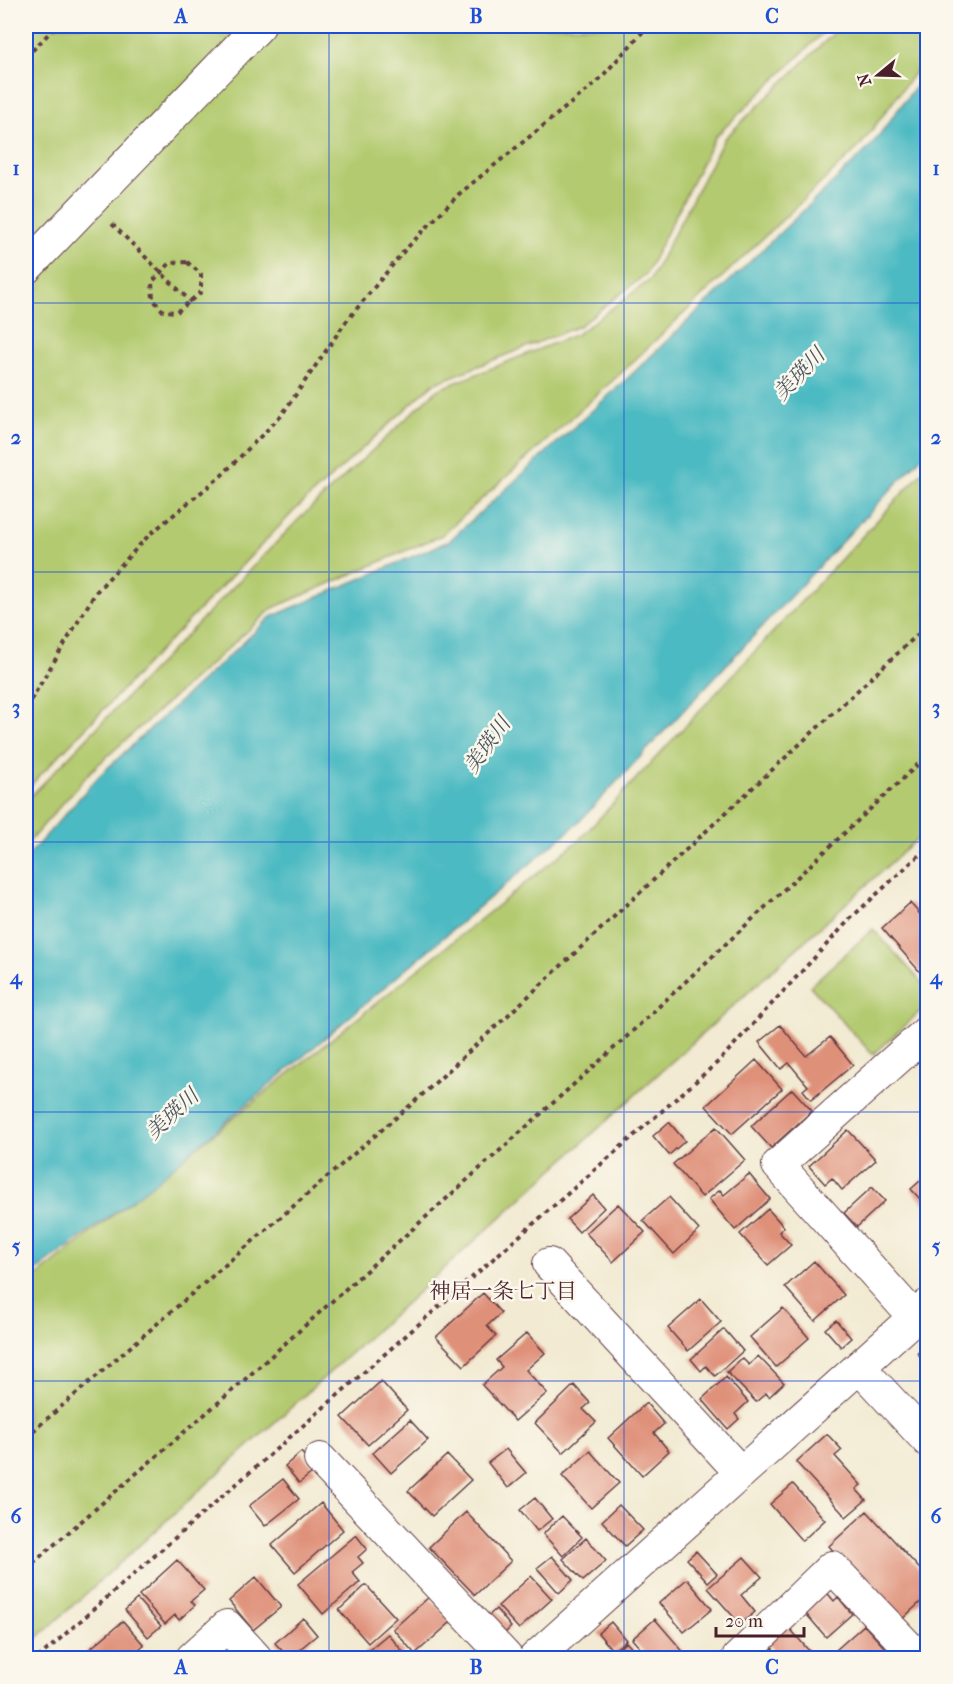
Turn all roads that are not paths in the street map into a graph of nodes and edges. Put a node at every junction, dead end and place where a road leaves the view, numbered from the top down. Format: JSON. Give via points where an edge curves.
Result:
{"nodes":[{"id":1,"x":259,"y":26,"type":"edge"},
{"id":2,"x":26,"y":268,"type":"edge"},
{"id":3,"x":927,"y":1031,"type":"edge"},
{"id":4,"x":549,"y":1264,"type":"dead end"},
{"id":5,"x":921,"y":1311,"type":"edge"},
{"id":6,"x":860,"y":1368,"type":"junction"},
{"id":7,"x":927,"y":1441,"type":"edge"},
{"id":8,"x":320,"y":1459,"type":"dead end"},
{"id":9,"x":741,"y":1473,"type":"junction"},
{"id":10,"x":192,"y":1659,"type":"edge"},
{"id":11,"x":256,"y":1659,"type":"edge"},
{"id":12,"x":507,"y":1659,"type":"edge"},
{"id":13,"x":535,"y":1659,"type":"edge"},
{"id":14,"x":738,"y":1659,"type":"edge"},
{"id":15,"x":919,"y":1659,"type":"edge"}],
"edges":[{"from":1,"to":2,"type":"street"},
{"from":3,"to":5,"type":"street","via":[[778,1165]]},
{"from":4,"to":9,"type":"street"},
{"from":5,"to":6,"type":"street"},
{"from":6,"to":7,"type":"street"},
{"from":6,"to":9,"type":"street"},
{"from":8,"to":12,"type":"street"},
{"from":9,"to":13,"type":"street"},
{"from":10,"to":11,"type":"street","via":[[227,1626]]},
{"from":14,"to":15,"type":"street","via":[[832,1567]]}]}
